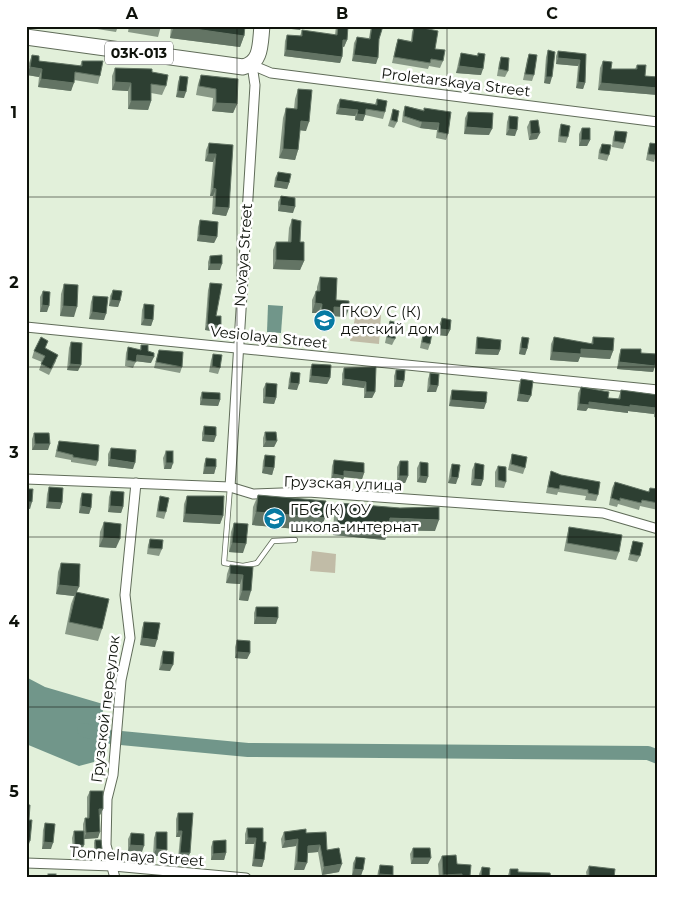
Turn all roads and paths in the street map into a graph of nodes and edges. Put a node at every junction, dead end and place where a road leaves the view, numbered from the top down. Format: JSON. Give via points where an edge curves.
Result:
{"nodes":[{"id":1,"x":262,"y":26,"type":"edge"},
{"id":2,"x":26,"y":37,"type":"edge"},
{"id":3,"x":252,"y":65,"type":"junction"},
{"id":4,"x":658,"y":122,"type":"edge"},
{"id":5,"x":26,"y":327,"type":"edge"},
{"id":6,"x":237,"y":347,"type":"junction"},
{"id":7,"x":658,"y":390,"type":"edge"},
{"id":8,"x":26,"y":479,"type":"edge"},
{"id":9,"x":136,"y":483,"type":"junction"},
{"id":10,"x":230,"y":487,"type":"junction"},
{"id":11,"x":658,"y":528,"type":"edge"},
{"id":12,"x":295,"y":540,"type":"dead end"},
{"id":13,"x":26,"y":863,"type":"edge"},
{"id":14,"x":113,"y":866,"type":"junction"},
{"id":15,"x":115,"y":878,"type":"edge"},
{"id":16,"x":246,"y":878,"type":"edge"}],
"edges":[{"from":1,"to":3,"type":"main road","name":"Novaya Street","via":[[260,51]]},
{"from":2,"to":3,"type":"main road","number":"03К-013","via":[[235,67]]},
{"from":3,"to":4,"type":"street","name":"Proletarskaya Street","via":[[271,73]]},
{"from":3,"to":6,"type":"street","name":"Novaya Street","via":[[255,85]]},
{"from":5,"to":6,"type":"street","name":"Vesiolaya Street"},
{"from":6,"to":7,"type":"street","name":"Vesiolaya Street"},
{"from":6,"to":10,"type":"street","name":"Novaya Street"},
{"from":8,"to":9,"type":"street","name":"Грузская улица"},
{"from":9,"to":10,"type":"street","name":"Грузская улица"},
{"from":9,"to":14,"type":"street","name":"Грузской переулок","via":[[125,595],[130,638],[121,680],[113,775],[107,799],[106,845]]},
{"from":10,"to":11,"type":"street","name":"Грузская улица","via":[[253,494],[308,492],[603,513]]},
{"from":10,"to":12,"type":"lane","via":[[224,563],[243,566],[257,563],[273,541]]},
{"from":13,"to":14,"type":"street","name":"Tonnelnaya Street"},
{"from":14,"to":15,"type":"street","name":"Грузской переулок"},
{"from":14,"to":16,"type":"street","name":"Tonnelnaya Street"}]}
